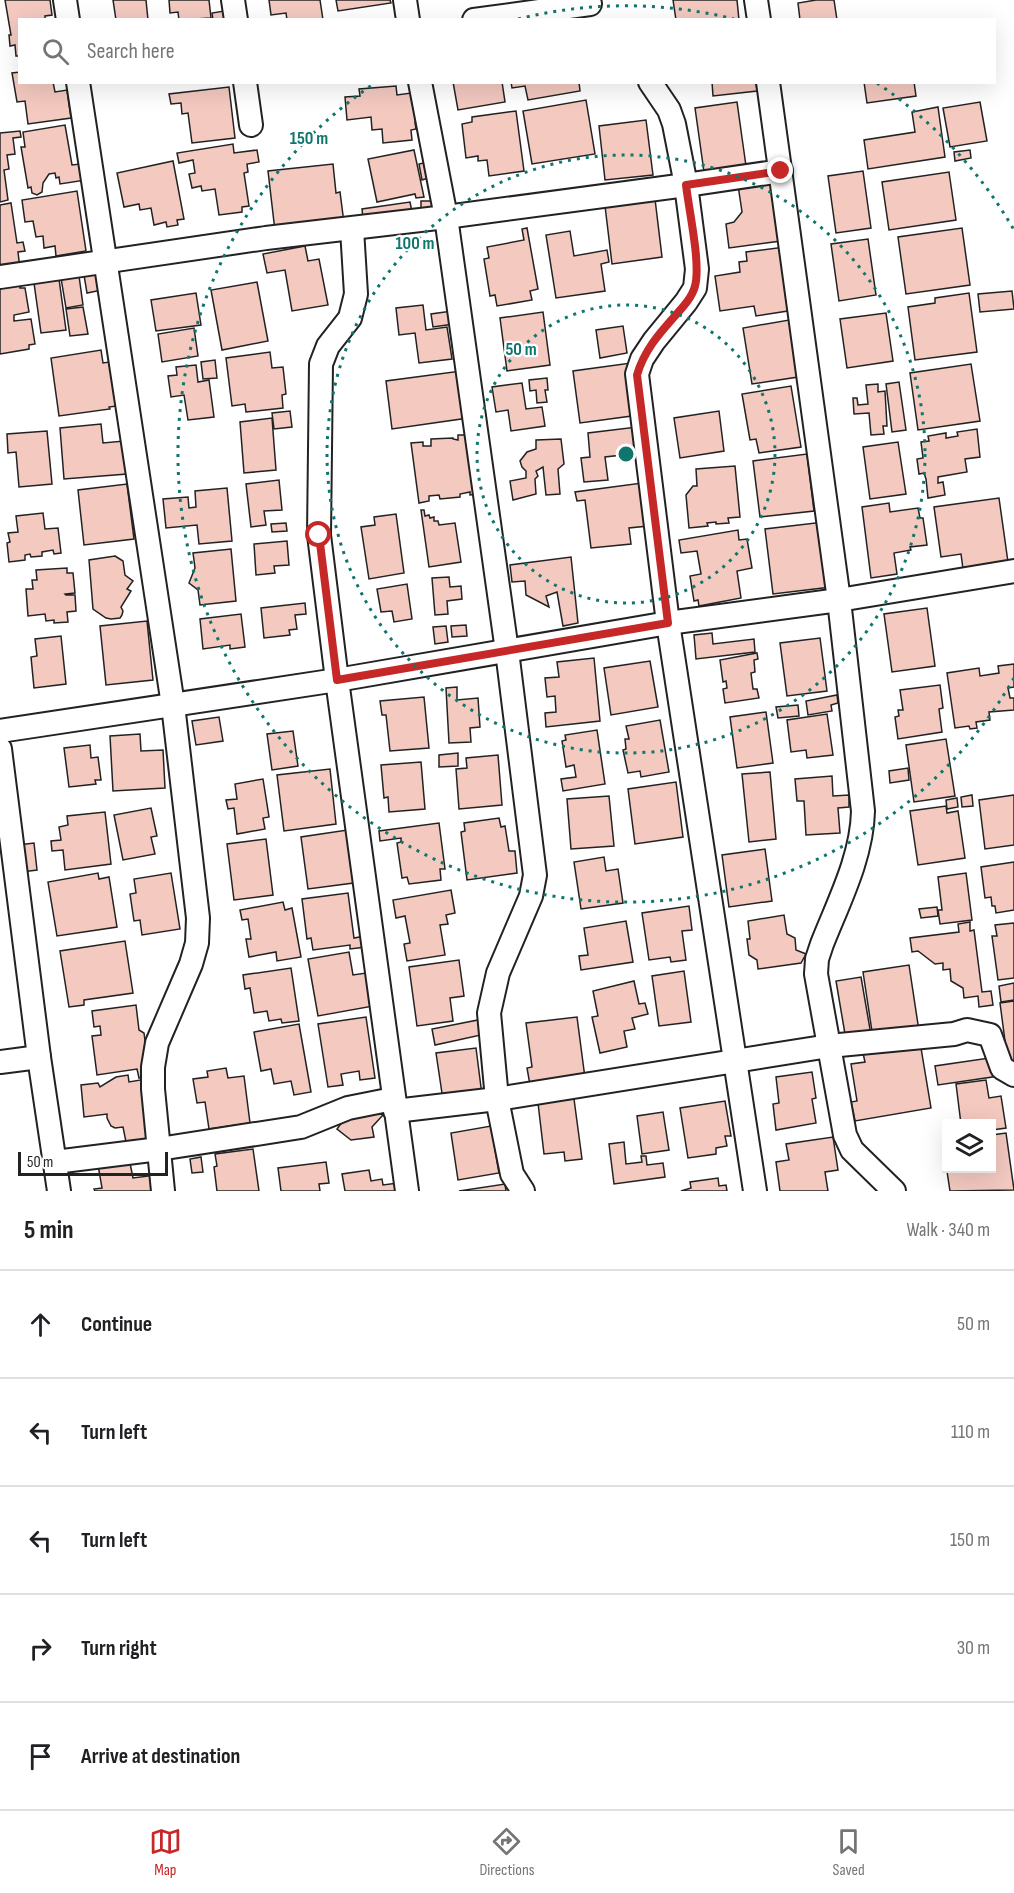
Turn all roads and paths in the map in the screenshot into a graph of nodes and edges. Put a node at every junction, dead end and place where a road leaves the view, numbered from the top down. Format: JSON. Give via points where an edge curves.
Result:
{"nodes":[{"id":1,"x":65,"y":0,"type":"edge"},
{"id":2,"x":233,"y":0,"type":"edge"},
{"id":3,"x":405,"y":0,"type":"edge"},
{"id":4,"x":756,"y":0,"type":"edge"},
{"id":5,"x":593,"y":8,"type":"edge"},
{"id":6,"x":68,"y":18,"type":"edge"},
{"id":7,"x":236,"y":18,"type":"edge"},
{"id":8,"x":408,"y":18,"type":"edge"},
{"id":9,"x":494,"y":18,"type":"edge"},
{"id":10,"x":759,"y":18,"type":"edge"},
{"id":11,"x":78,"y":84,"type":"edge"},
{"id":12,"x":245,"y":84,"type":"edge"},
{"id":13,"x":420,"y":84,"type":"edge"},
{"id":14,"x":651,"y":84,"type":"edge"},
{"id":15,"x":768,"y":84,"type":"edge"},
{"id":16,"x":251,"y":125,"type":"dead end"},
{"id":17,"x":781,"y":171,"type":"junction"},
{"id":18,"x":686,"y":185,"type":"junction"},
{"id":19,"x":446,"y":217,"type":"junction"},
{"id":20,"x":352,"y":229,"type":"junction"},
{"id":21,"x":106,"y":262,"type":"junction"},
{"id":22,"x":0,"y":277,"type":"edge"},
{"id":23,"x":1014,"y":571,"type":"edge"},
{"id":24,"x":839,"y":600,"type":"junction"},
{"id":25,"x":668,"y":623,"type":"junction"},
{"id":26,"x":507,"y":651,"type":"junction"},
{"id":27,"x":337,"y":680,"type":"junction"},
{"id":28,"x":172,"y":705,"type":"junction"},
{"id":29,"x":0,"y":731,"type":"edge"},
{"id":30,"x":0,"y":749,"type":"edge"},
{"id":31,"x":829,"y":1046,"type":"junction"},
{"id":32,"x":39,"y":1057,"type":"junction"},
{"id":33,"x":0,"y":1062,"type":"edge"},
{"id":34,"x":735,"y":1062,"type":"junction"},
{"id":35,"x":1014,"y":1075,"type":"edge"},
{"id":36,"x":497,"y":1098,"type":"junction"},
{"id":37,"x":394,"y":1105,"type":"junction"},
{"id":38,"x":159,"y":1149,"type":"junction"},
{"id":39,"x":55,"y":1162,"type":"junction"},
{"id":40,"x":59,"y":1191,"type":"edge"},
{"id":41,"x":163,"y":1191,"type":"edge"},
{"id":42,"x":407,"y":1191,"type":"edge"},
{"id":43,"x":523,"y":1191,"type":"edge"},
{"id":44,"x":755,"y":1191,"type":"edge"},
{"id":45,"x":894,"y":1191,"type":"edge"}],
"edges":[{"from":1,"to":6,"type":"street"},
{"from":2,"to":7,"type":"street"},
{"from":3,"to":8,"type":"street"},
{"from":4,"to":10,"type":"street"},
{"from":5,"to":9,"type":"street"},
{"from":11,"to":21,"type":"street"},
{"from":12,"to":16,"type":"street"},
{"from":13,"to":19,"type":"street"},
{"from":14,"to":18,"type":"street","via":[[672,117]]},
{"from":15,"to":17,"type":"street"},
{"from":17,"to":18,"type":"street"},
{"from":17,"to":24,"type":"street"},
{"from":18,"to":19,"type":"street"},
{"from":18,"to":25,"type":"street","via":[[697,269],[695,288],[642,358],[637,375]]},
{"from":19,"to":20,"type":"street"},
{"from":19,"to":26,"type":"street"},
{"from":20,"to":21,"type":"street"},
{"from":20,"to":27,"type":"street","via":[[356,294],[350,318],[327,346],[321,364],[319,535]]},
{"from":21,"to":22,"type":"street"},
{"from":21,"to":28,"type":"street"},
{"from":23,"to":24,"type":"street"},
{"from":24,"to":25,"type":"street"},
{"from":24,"to":31,"type":"street","via":[[863,831],[817,959],[816,974]]},
{"from":25,"to":26,"type":"street"},
{"from":25,"to":34,"type":"street"},
{"from":26,"to":27,"type":"street"},
{"from":26,"to":36,"type":"street","via":[[535,875],[531,896],[498,973],[489,1014]]},
{"from":27,"to":28,"type":"street"},
{"from":27,"to":37,"type":"street"},
{"from":28,"to":29,"type":"street"},
{"from":28,"to":38,"type":"street","via":[[198,927],[191,964],[157,1043],[153,1089]]},
{"from":30,"to":32,"type":"street"},
{"from":31,"to":34,"type":"street"},
{"from":31,"to":35,"type":"street","via":[[967,1030],[990,1035],[1002,1068]]},
{"from":31,"to":45,"type":"street","via":[[845,1135],[852,1150]]},
{"from":32,"to":33,"type":"street"},
{"from":32,"to":39,"type":"street"},
{"from":34,"to":36,"type":"street"},
{"from":34,"to":44,"type":"street"},
{"from":36,"to":37,"type":"street"},
{"from":36,"to":43,"type":"street","via":[[512,1174]]},
{"from":37,"to":38,"type":"street","via":[[348,1108],[301,1127]]},
{"from":37,"to":42,"type":"street"},
{"from":38,"to":39,"type":"street"},
{"from":38,"to":41,"type":"street"},
{"from":39,"to":40,"type":"street"}]}
